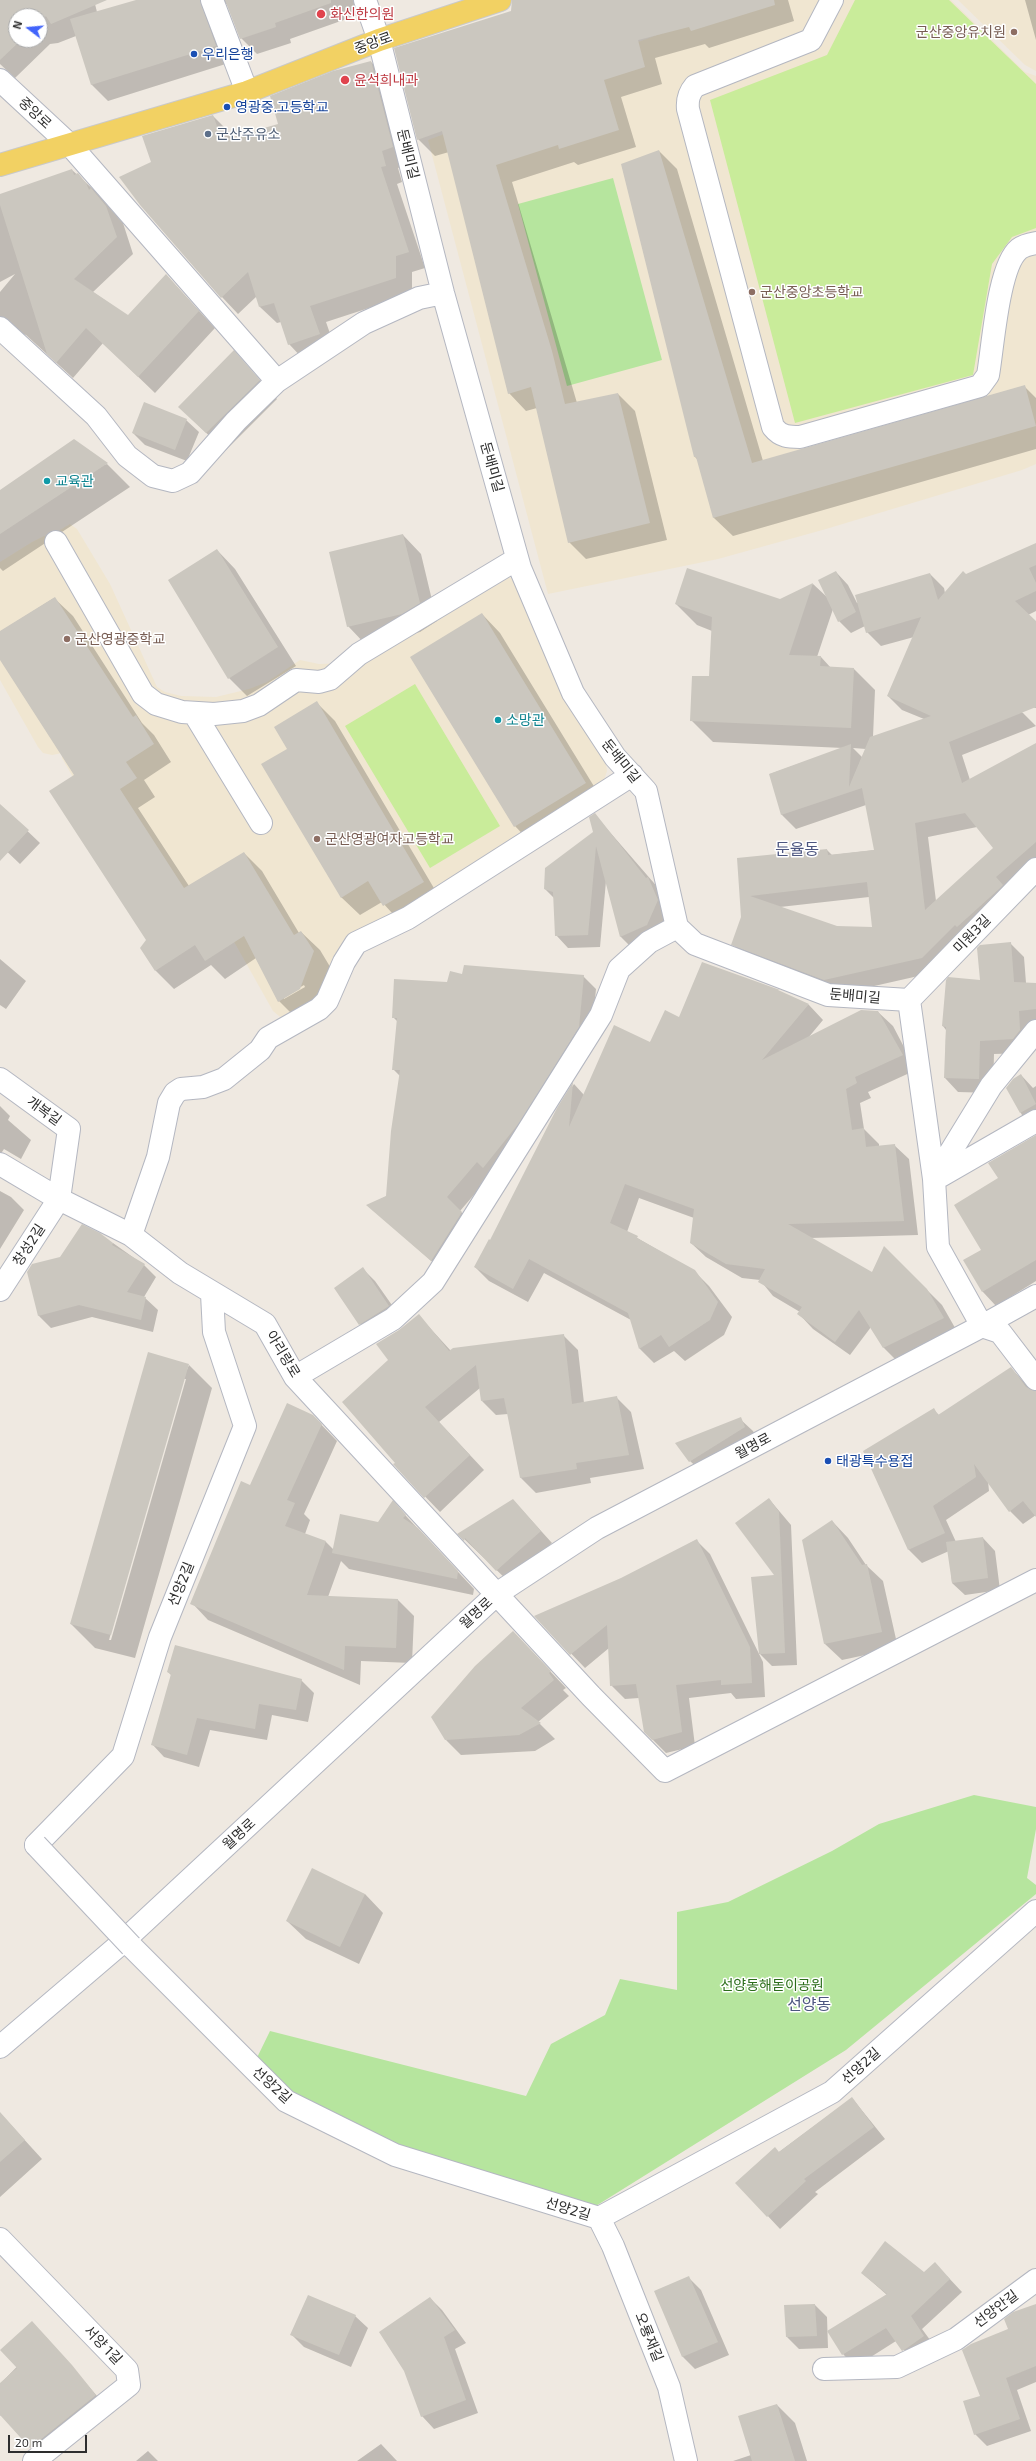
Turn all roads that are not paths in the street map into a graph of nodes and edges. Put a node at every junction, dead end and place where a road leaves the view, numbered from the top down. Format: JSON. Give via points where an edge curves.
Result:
{"nodes":[{"id":1,"x":212,"y":0,"type":"edge"},
{"id":2,"x":365,"y":0,"type":"edge"},
{"id":3,"x":500,"y":0,"type":"edge"},
{"id":4,"x":832,"y":0,"type":"edge"},
{"id":5,"x":379,"y":40,"type":"junction"},
{"id":6,"x":0,"y":80,"type":"edge"},
{"id":7,"x":247,"y":92,"type":"junction"},
{"id":8,"x":70,"y":145,"type":"junction"},
{"id":9,"x":0,"y":165,"type":"edge"},
{"id":10,"x":1036,"y":242,"type":"edge"},
{"id":11,"x":443,"y":293,"type":"junction"},
{"id":12,"x":0,"y":328,"type":"edge"},
{"id":13,"x":277,"y":381,"type":"junction"},
{"id":14,"x":56,"y":542,"type":"dead end"},
{"id":15,"x":518,"y":559,"type":"junction"},
{"id":16,"x":194,"y":713,"type":"junction"},
{"id":17,"x":632,"y":775,"type":"junction"},
{"id":18,"x":261,"y":823,"type":"dead end"},
{"id":19,"x":1036,"y":869,"type":"edge"},
{"id":20,"x":677,"y":927,"type":"junction"},
{"id":21,"x":909,"y":1000,"type":"junction"},
{"id":22,"x":1036,"y":1031,"type":"edge"},
{"id":23,"x":0,"y":1079,"type":"edge"},
{"id":24,"x":1036,"y":1121,"type":"edge"},
{"id":25,"x":0,"y":1164,"type":"edge"},
{"id":26,"x":934,"y":1179,"type":"junction"},
{"id":27,"x":58,"y":1200,"type":"junction"},
{"id":28,"x":132,"y":1235,"type":"junction"},
{"id":29,"x":0,"y":1290,"type":"edge"},
{"id":30,"x":212,"y":1294,"type":"junction"},
{"id":31,"x":1036,"y":1296,"type":"edge"},
{"id":32,"x":982,"y":1326,"type":"junction"},
{"id":33,"x":295,"y":1377,"type":"junction"},
{"id":34,"x":1036,"y":1379,"type":"edge"},
{"id":35,"x":1036,"y":1580,"type":"edge"},
{"id":36,"x":498,"y":1593,"type":"junction"},
{"id":37,"x":1036,"y":1911,"type":"edge"},
{"id":38,"x":0,"y":2047,"type":"edge"},
{"id":39,"x":599,"y":2218,"type":"junction"},
{"id":40,"x":0,"y":2239,"type":"edge"},
{"id":41,"x":1036,"y":2280,"type":"edge"},
{"id":42,"x":824,"y":2369,"type":"dead end"},
{"id":43,"x":34,"y":2461,"type":"edge"},
{"id":44,"x":686,"y":2461,"type":"edge"}],
"edges":[{"from":1,"to":7,"type":"street"},
{"from":2,"to":5,"type":"street","name":"둔배미길"},
{"from":3,"to":5,"type":"main road","name":"중앙로"},
{"from":4,"to":10,"type":"street","via":[[811,40],[695,86],[687,100],[771,420],[778,433],[800,437],[980,386],[988,375],[1007,266],[1019,249]]},
{"from":5,"to":7,"type":"main road","name":"중앙로"},
{"from":5,"to":11,"type":"street","name":"둔배미길"},
{"from":6,"to":8,"type":"street","name":"중앙로"},
{"from":7,"to":8,"type":"main road","name":"중앙로"},
{"from":8,"to":9,"type":"main road","name":"중앙로"},
{"from":8,"to":13,"type":"street"},
{"from":11,"to":13,"type":"street","via":[[419,298],[364,323]]},
{"from":11,"to":15,"type":"street","name":"둔배미길"},
{"from":12,"to":13,"type":"street","via":[[96,416],[127,456],[153,476],[173,481],[190,473],[236,421]]},
{"from":14,"to":16,"type":"street","via":[[143,694],[156,704]]},
{"from":15,"to":16,"type":"street","via":[[358,654],[330,679],[319,682],[296,680],[259,705],[243,712]]},
{"from":15,"to":17,"type":"street","name":"둔배미길","via":[[573,693],[615,757]]},
{"from":16,"to":18,"type":"street","via":[[222,768]]},
{"from":17,"to":20,"type":"street","name":"둔배미길","via":[[646,790]]},
{"from":17,"to":28,"type":"street","via":[[408,918],[356,943],[344,962],[327,1001],[320,1009],[268,1038],[260,1050],[224,1079],[203,1087],[181,1089],[175,1093],[169,1103],[158,1157]]},
{"from":19,"to":21,"type":"street","name":"미원3길"},
{"from":20,"to":21,"type":"street","name":"둔배미길","via":[[696,944],[828,995]]},
{"from":20,"to":33,"type":"street","via":[[649,942],[619,969],[600,1015],[433,1282],[393,1319]]},
{"from":21,"to":26,"type":"street"},
{"from":22,"to":26,"type":"street","via":[[991,1086]]},
{"from":23,"to":27,"type":"street","name":"개복길","via":[[69,1129]]},
{"from":24,"to":26,"type":"street"},
{"from":25,"to":27,"type":"street","name":"아리랑로"},
{"from":26,"to":32,"type":"street","via":[[938,1247]]},
{"from":27,"to":28,"type":"street","name":"아리랑로"},
{"from":27,"to":29,"type":"street","name":"창성2길"},
{"from":28,"to":30,"type":"street","name":"아리랑로","via":[[180,1273]]},
{"from":30,"to":33,"type":"street","name":"아리랑로","via":[[265,1324]]},
{"from":30,"to":39,"type":"street","name":"선양2길","bridge":true,"via":[[214,1332],[245,1426],[160,1637],[123,1756],[36,1846],[131,1946],[286,2101],[395,2155]]},
{"from":31,"to":32,"type":"street","name":"월명로"},
{"from":32,"to":34,"type":"street","via":[[1000,1332]]},
{"from":32,"to":36,"type":"street","name":"월명로","via":[[597,1528]]},
{"from":33,"to":36,"type":"street","name":"아리랑로"},
{"from":35,"to":36,"type":"street","name":"아리랑로","via":[[665,1771],[591,1696]]},
{"from":36,"to":38,"type":"street","name":"월명로","via":[[117,1947]]},
{"from":37,"to":39,"type":"street","name":"선양2길","via":[[832,2092]]},
{"from":39,"to":44,"type":"street","name":"오룡재길","via":[[613,2246],[669,2387]]},
{"from":40,"to":43,"type":"street","name":"서양 1길","via":[[127,2370],[129,2385]]},
{"from":41,"to":42,"type":"street","name":"선양안길","via":[[956,2338],[897,2367]]}]}
